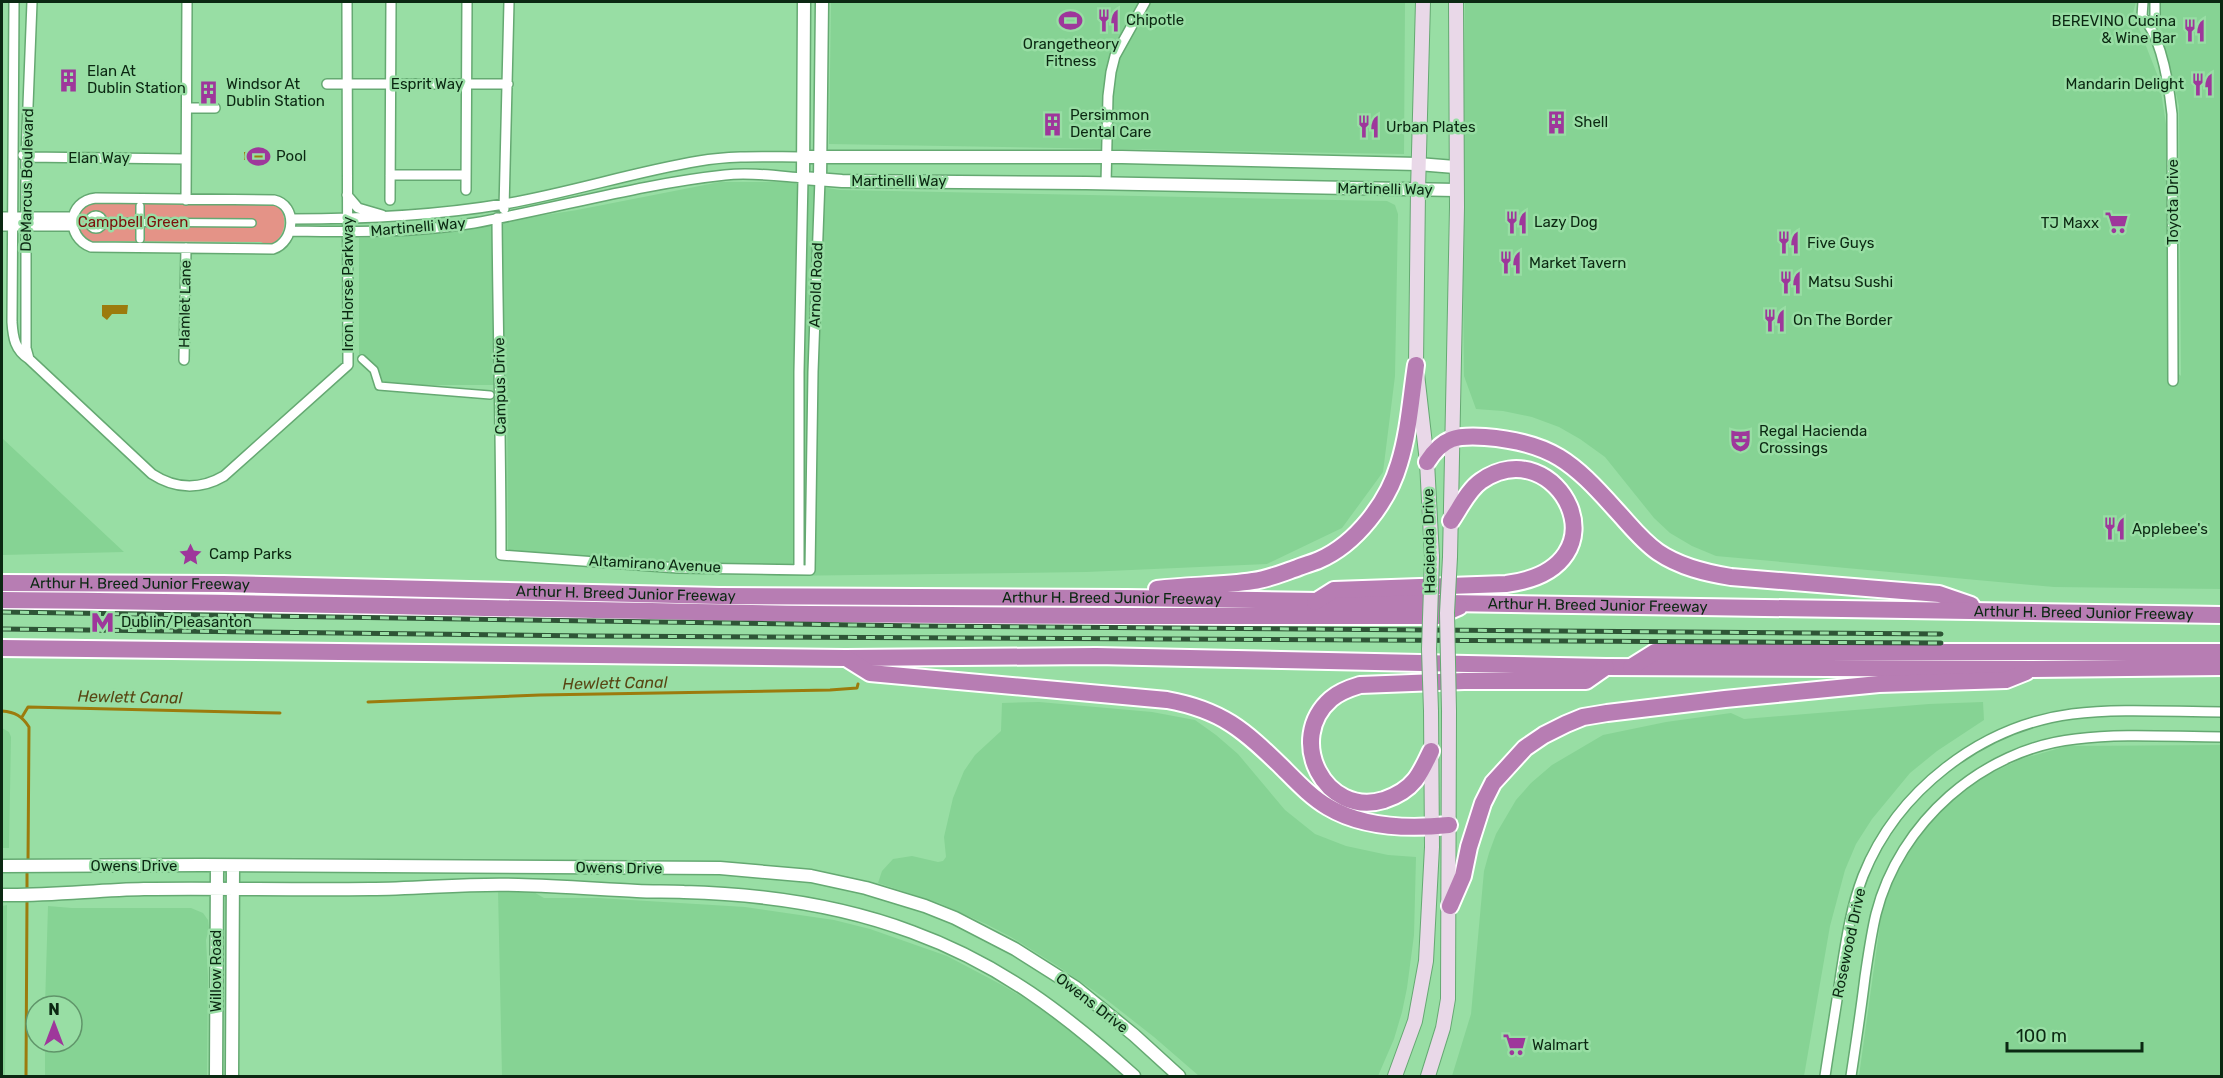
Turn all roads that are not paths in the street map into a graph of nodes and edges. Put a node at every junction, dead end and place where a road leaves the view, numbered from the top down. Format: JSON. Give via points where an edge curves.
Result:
{"nodes":[{"id":1,"x":14,"y":2,"type":"edge"},
{"id":2,"x":32,"y":2,"type":"edge"},
{"id":3,"x":187,"y":2,"type":"edge"},
{"id":4,"x":347,"y":2,"type":"edge"},
{"id":5,"x":391,"y":2,"type":"edge"},
{"id":6,"x":466,"y":2,"type":"edge"},
{"id":7,"x":509,"y":2,"type":"edge"},
{"id":8,"x":804,"y":2,"type":"edge"},
{"id":9,"x":822,"y":2,"type":"edge"},
{"id":10,"x":1145,"y":2,"type":"edge"},
{"id":11,"x":1423,"y":2,"type":"edge"},
{"id":12,"x":1456,"y":2,"type":"edge"},
{"id":13,"x":2143,"y":2,"type":"edge"},
{"id":14,"x":2155,"y":2,"type":"edge"},
{"id":15,"x":2150,"y":25,"type":"junction"},
{"id":16,"x":327,"y":84,"type":"dead end"},
{"id":17,"x":347,"y":84,"type":"junction"},
{"id":18,"x":390,"y":84,"type":"junction"},
{"id":19,"x":466,"y":84,"type":"junction"},
{"id":20,"x":507,"y":84,"type":"junction"},
{"id":21,"x":187,"y":108,"type":"junction"},
{"id":22,"x":215,"y":108,"type":"dead end"},
{"id":23,"x":14,"y":148,"type":"junction"},
{"id":24,"x":26,"y":157,"type":"junction"},
{"id":25,"x":1107,"y":157,"type":"junction"},
{"id":26,"x":803,"y":158,"type":"junction"},
{"id":27,"x":821,"y":158,"type":"junction"},
{"id":28,"x":186,"y":159,"type":"junction"},
{"id":29,"x":1418,"y":164,"type":"junction"},
{"id":30,"x":1455,"y":167,"type":"junction"},
{"id":31,"x":390,"y":175,"type":"junction"},
{"id":32,"x":466,"y":175,"type":"junction"},
{"id":33,"x":803,"y":178,"type":"junction"},
{"id":34,"x":820,"y":179,"type":"junction"},
{"id":35,"x":1106,"y":183,"type":"junction"},
{"id":36,"x":466,"y":190,"type":"dead end"},
{"id":37,"x":1418,"y":190,"type":"junction"},
{"id":38,"x":1456,"y":190,"type":"junction"},
{"id":39,"x":347,"y":195,"type":"junction"},
{"id":40,"x":186,"y":200,"type":"junction"},
{"id":41,"x":390,"y":200,"type":"dead end"},
{"id":42,"x":504,"y":204,"type":"junction"},
{"id":43,"x":140,"y":206,"type":"dead end"},
{"id":44,"x":424,"y":215,"type":"junction"},
{"id":45,"x":2,"y":217,"type":"edge"},
{"id":46,"x":500,"y":218,"type":"junction"},
{"id":47,"x":291,"y":219,"type":"junction"},
{"id":48,"x":347,"y":219,"type":"junction"},
{"id":49,"x":13,"y":222,"type":"junction"},
{"id":50,"x":27,"y":222,"type":"junction"},
{"id":51,"x":72,"y":222,"type":"junction"},
{"id":52,"x":103,"y":222,"type":"dead end"},
{"id":53,"x":140,"y":223,"type":"junction"},
{"id":54,"x":252,"y":223,"type":"dead end"},
{"id":55,"x":2,"y":226,"type":"edge"},
{"id":56,"x":291,"y":231,"type":"junction"},
{"id":57,"x":347,"y":232,"type":"junction"},
{"id":58,"x":140,"y":239,"type":"dead end"},
{"id":59,"x":186,"y":248,"type":"junction"},
{"id":60,"x":29,"y":359,"type":"junction"},
{"id":61,"x":362,"y":359,"type":"dead end"},
{"id":62,"x":184,"y":360,"type":"dead end"},
{"id":63,"x":1416,"y":364,"type":"junction"},
{"id":64,"x":2173,"y":381,"type":"dead end"},
{"id":65,"x":490,"y":395,"type":"dead end"},
{"id":66,"x":1453,"y":439,"type":"junction"},
{"id":67,"x":1427,"y":462,"type":"junction"},
{"id":68,"x":192,"y":487,"type":"joint"},
{"id":69,"x":1451,"y":521,"type":"junction"},
{"id":70,"x":501,"y":555,"type":"joint"},
{"id":71,"x":798,"y":570,"type":"junction"},
{"id":72,"x":810,"y":570,"type":"joint"},
{"id":73,"x":2,"y":583,"type":"edge"},
{"id":74,"x":1127,"y":598,"type":"junction"},
{"id":75,"x":2,"y":600,"type":"edge"},
{"id":76,"x":1314,"y":602,"type":"junction"},
{"id":77,"x":1468,"y":603,"type":"junction"},
{"id":78,"x":1986,"y":610,"type":"junction"},
{"id":79,"x":2222,"y":615,"type":"edge"},
{"id":80,"x":2,"y":648,"type":"edge"},
{"id":81,"x":2222,"y":652,"type":"edge"},
{"id":82,"x":845,"y":658,"type":"junction"},
{"id":83,"x":1606,"y":667,"type":"junction"},
{"id":84,"x":2222,"y":667,"type":"edge"},
{"id":85,"x":1630,"y":668,"type":"junction"},
{"id":86,"x":2032,"y":669,"type":"junction"},
{"id":87,"x":2222,"y":712,"type":"edge"},
{"id":88,"x":2222,"y":737,"type":"edge"},
{"id":89,"x":1431,"y":751,"type":"junction"},
{"id":90,"x":1449,"y":825,"type":"junction"},
{"id":91,"x":1432,"y":827,"type":"junction"},
{"id":92,"x":2,"y":866,"type":"edge"},
{"id":93,"x":217,"y":866,"type":"junction"},
{"id":94,"x":233,"y":866,"type":"junction"},
{"id":95,"x":216,"y":888,"type":"junction"},
{"id":96,"x":234,"y":888,"type":"junction"},
{"id":97,"x":8,"y":895,"type":"edge"},
{"id":98,"x":1450,"y":906,"type":"junction"},
{"id":99,"x":216,"y":1077,"type":"edge"},
{"id":100,"x":232,"y":1077,"type":"edge"},
{"id":101,"x":1134,"y":1077,"type":"edge"},
{"id":102,"x":1179,"y":1077,"type":"edge"},
{"id":103,"x":1395,"y":1077,"type":"edge"},
{"id":104,"x":1428,"y":1077,"type":"edge"},
{"id":105,"x":1825,"y":1077,"type":"edge"},
{"id":106,"x":1851,"y":1077,"type":"edge"}],
"edges":[{"from":1,"to":23,"type":"street","name":"DeMarcus Boulevard"},
{"from":2,"to":24,"type":"street","name":"DeMarcus Boulevard"},
{"from":3,"to":21,"type":"street"},
{"from":4,"to":17,"type":"street","name":"Iron Horse Parkway"},
{"from":5,"to":18,"type":"street"},
{"from":6,"to":19,"type":"street"},
{"from":7,"to":20,"type":"street","name":"Campus Drive"},
{"from":8,"to":26,"type":"street","name":"Arnold Road"},
{"from":9,"to":27,"type":"street","name":"Arnold Road"},
{"from":10,"to":25,"type":"street","via":[[1115,56],[1111,72]]},
{"from":11,"to":29,"type":"main road","name":"Hacienda Drive"},
{"from":12,"to":30,"type":"main road","name":"Hacienda Drive"},
{"from":13,"to":15,"type":"street","name":"Toyota Drive","via":[[2142,16]]},
{"from":14,"to":15,"type":"street"},
{"from":15,"to":64,"type":"street","name":"Toyota Drive","via":[[2167,75],[2172,114]]},
{"from":16,"to":17,"type":"street","name":"Esprit Way"},
{"from":17,"to":18,"type":"street","name":"Esprit Way"},
{"from":17,"to":39,"type":"street","name":"Iron Horse Parkway"},
{"from":18,"to":19,"type":"street","name":"Esprit Way"},
{"from":18,"to":31,"type":"street"},
{"from":19,"to":20,"type":"street","name":"Esprit Way"},
{"from":19,"to":32,"type":"street"},
{"from":20,"to":42,"type":"street","name":"Campus Drive"},
{"from":21,"to":22,"type":"street"},
{"from":21,"to":28,"type":"street"},
{"from":23,"to":24,"type":"street"},
{"from":23,"to":49,"type":"street","name":"DeMarcus Boulevard"},
{"from":24,"to":28,"type":"street","name":"Elan Way"},
{"from":24,"to":50,"type":"street","name":"DeMarcus Boulevard"},
{"from":25,"to":27,"type":"street","name":"Martinelli Way"},
{"from":25,"to":29,"type":"street","name":"Martinelli Way"},
{"from":25,"to":35,"type":"street"},
{"from":26,"to":27,"type":"street","name":"Martinelli Way"},
{"from":26,"to":33,"type":"street","name":"Arnold Road"},
{"from":26,"to":42,"type":"street","name":"Martinelli Way","via":[[701,161]]},
{"from":27,"to":34,"type":"street","name":"Arnold Road"},
{"from":28,"to":40,"type":"street"},
{"from":29,"to":30,"type":"street","name":"Martinelli Way"},
{"from":29,"to":37,"type":"main road","name":"Hacienda Drive"},
{"from":30,"to":38,"type":"main road","name":"Hacienda Drive"},
{"from":31,"to":32,"type":"street"},
{"from":31,"to":41,"type":"street"},
{"from":32,"to":36,"type":"street"},
{"from":33,"to":34,"type":"street","name":"Martinelli Way"},
{"from":33,"to":46,"type":"street","name":"Martinelli Way","via":[[728,174]]},
{"from":33,"to":71,"type":"street","name":"Arnold Road"},
{"from":34,"to":35,"type":"street","name":"Martinelli Way"},
{"from":34,"to":72,"type":"street","name":"Arnold Road"},
{"from":35,"to":37,"type":"street","name":"Martinelli Way"},
{"from":37,"to":38,"type":"street","name":"Martinelli Way"},
{"from":37,"to":63,"type":"main road","name":"Hacienda Drive"},
{"from":38,"to":66,"type":"main road","name":"Hacienda Drive"},
{"from":39,"to":44,"type":"street","name":"Martinelli Way","via":[[358,208],[380,215]]},
{"from":39,"to":48,"type":"street","name":"Iron Horse Parkway"},
{"from":40,"to":47,"type":"street","via":[[274,200],[285,207]]},
{"from":40,"to":51,"type":"street","via":[[90,199],[80,204]]},
{"from":42,"to":44,"type":"street","name":"Martinelli Way"},
{"from":42,"to":46,"type":"street","name":"Campus Drive"},
{"from":43,"to":53,"type":"street"},
{"from":44,"to":48,"type":"street","name":"Martinelli Way"},
{"from":45,"to":49,"type":"street"},
{"from":46,"to":57,"type":"street","name":"Martinelli Way","via":[[415,230]]},
{"from":46,"to":70,"type":"street","name":"Campus Drive"},
{"from":47,"to":48,"type":"street"},
{"from":47,"to":56,"type":"street"},
{"from":48,"to":57,"type":"street","name":"Iron Horse Parkway"},
{"from":49,"to":50,"type":"street"},
{"from":49,"to":55,"type":"street"},
{"from":49,"to":60,"type":"street","name":"DeMarcus Boulevard","via":[[13,335],[20,353]]},
{"from":50,"to":51,"type":"street"},
{"from":50,"to":60,"type":"street","name":"DeMarcus Boulevard"},
{"from":51,"to":59,"type":"street","via":[[80,242],[90,247]]},
{"from":52,"to":53,"type":"street"},
{"from":53,"to":54,"type":"street"},
{"from":53,"to":58,"type":"street"},
{"from":56,"to":57,"type":"street"},
{"from":56,"to":59,"type":"street","via":[[284,243],[273,249]]},
{"from":57,"to":68,"type":"street","name":"Iron Horse Parkway","via":[[348,365],[224,476]]},
{"from":59,"to":62,"type":"street","name":"Hamlet Lane"},
{"from":60,"to":68,"type":"street","name":"DeMarcus Boulevard","via":[[152,474],[162,481]]},
{"from":61,"to":65,"type":"street","via":[[374,370],[379,386]]},
{"from":63,"to":67,"type":"main road","name":"Hacienda Drive"},
{"from":63,"to":74,"type":"highway","via":[[1405,442],[1396,473],[1375,512],[1341,546],[1320,560],[1276,576],[1158,589]]},
{"from":66,"to":67,"type":"highway","via":[[1435,449]]},
{"from":66,"to":69,"type":"main road","name":"Hacienda Drive"},
{"from":66,"to":78,"type":"highway","via":[[1513,439],[1554,453],[1590,482],[1640,537],[1671,559],[1706,573],[1939,594]]},
{"from":67,"to":89,"type":"main road","name":"Hacienda Drive","bridge":true,"via":[[1432,557]]},
{"from":69,"to":76,"type":"highway","via":[[1480,482],[1494,473],[1527,469],[1557,486],[1570,510],[1574,536],[1565,558],[1527,582],[1334,590]]},
{"from":69,"to":90,"type":"main road","name":"Hacienda Drive","bridge":true,"via":[[1447,623]]},
{"from":70,"to":71,"type":"street","name":"Altamirano Avenue","via":[[678,568]]},
{"from":71,"to":72,"type":"street","name":"Altamirano Avenue"},
{"from":73,"to":74,"type":"highway","name":"Arthur H. Breed Junior Freeway","via":[[223,584],[719,596]]},
{"from":74,"to":76,"type":"highway","name":"Arthur H. Breed Junior Freeway"},
{"from":75,"to":77,"type":"highway","via":[[808,614],[1287,616],[1438,616]]},
{"from":76,"to":77,"type":"highway","name":"Arthur H. Breed Junior Freeway"},
{"from":77,"to":78,"type":"highway","name":"Arthur H. Breed Junior Freeway"},
{"from":78,"to":79,"type":"highway","name":"Arthur H. Breed Junior Freeway"},
{"from":80,"to":82,"type":"highway"},
{"from":81,"to":85,"type":"highway","via":[[1655,652]]},
{"from":82,"to":83,"type":"highway","via":[[1096,656]]},
{"from":82,"to":91,"type":"highway","via":[[870,673],[1189,704],[1235,725],[1311,795],[1335,811],[1382,825]]},
{"from":83,"to":85,"type":"highway"},
{"from":83,"to":89,"type":"highway","via":[[1586,681],[1360,685],[1331,698],[1313,726],[1311,753],[1321,778],[1333,790],[1362,802],[1392,798],[1405,790]]},
{"from":84,"to":86,"type":"highway"},
{"from":85,"to":86,"type":"highway"},
{"from":86,"to":98,"type":"highway","via":[[2006,680],[1878,684],[1583,717],[1525,748],[1493,783]]},
{"from":87,"to":105,"type":"street","name":"Rosewood Drive","via":[[2071,714],[2033,722],[1969,751],[1918,792],[1877,846],[1863,877],[1845,947]]},
{"from":88,"to":106,"type":"street","name":"Rosewood Drive","via":[[2110,736],[2040,746],[1982,772],[1951,795],[1915,832],[1898,858],[1876,914]]},
{"from":89,"to":91,"type":"main road","name":"Hacienda Drive"},
{"from":90,"to":91,"type":"highway"},
{"from":90,"to":98,"type":"main road","name":"Hacienda Drive"},
{"from":91,"to":103,"type":"main road","name":"Hacienda Drive","via":[[1426,961],[1415,1021]]},
{"from":92,"to":93,"type":"street","name":"Owens Drive"},
{"from":93,"to":94,"type":"street","name":"Owens Drive"},
{"from":93,"to":95,"type":"street","name":"Willow Road"},
{"from":94,"to":96,"type":"street","name":"Willow Road"},
{"from":94,"to":102,"type":"street","name":"Owens Drive","via":[[720,868],[838,882],[925,906],[1015,949],[1075,987]]},
{"from":95,"to":96,"type":"street","name":"Owens Drive"},
{"from":95,"to":97,"type":"street","name":"Owens Drive"},
{"from":95,"to":99,"type":"street","name":"Willow Road"},
{"from":96,"to":100,"type":"street","name":"Willow Road"},
{"from":96,"to":101,"type":"street","name":"Owens Drive","via":[[518,885],[737,895],[807,904],[912,932],[969,956],[1059,1012]]},
{"from":98,"to":104,"type":"main road","name":"Hacienda Drive","via":[[1448,999]]}]}
